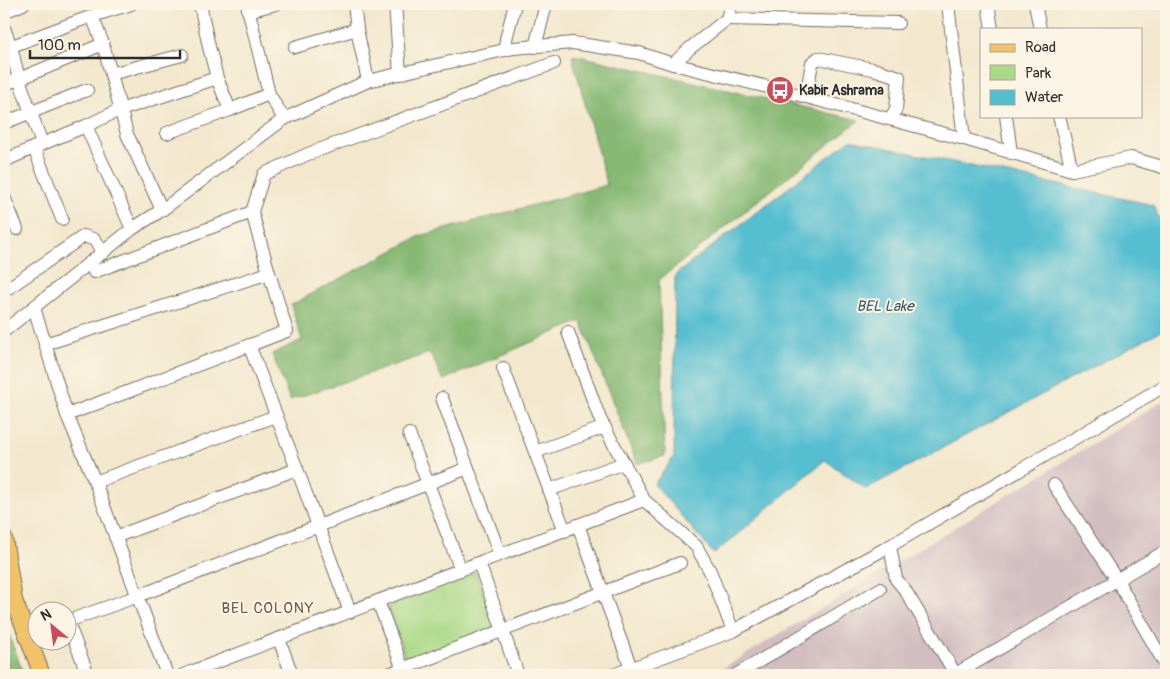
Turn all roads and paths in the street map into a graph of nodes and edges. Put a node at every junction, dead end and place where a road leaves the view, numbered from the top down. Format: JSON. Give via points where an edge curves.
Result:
{"nodes":[{"id":1,"x":23,"y":4,"type":"edge"},
{"id":2,"x":200,"y":4,"type":"edge"},
{"id":3,"x":276,"y":4,"type":"edge"},
{"id":4,"x":354,"y":4,"type":"edge"},
{"id":5,"x":395,"y":4,"type":"edge"},
{"id":6,"x":515,"y":4,"type":"edge"},
{"id":7,"x":546,"y":4,"type":"edge"},
{"id":8,"x":731,"y":4,"type":"edge"},
{"id":9,"x":948,"y":4,"type":"edge"},
{"id":10,"x":988,"y":4,"type":"edge"},
{"id":11,"x":1035,"y":4,"type":"edge"},
{"id":12,"x":123,"y":5,"type":"edge"},
{"id":13,"x":247,"y":7,"type":"edge"},
{"id":14,"x":4,"y":12,"type":"edge"},
{"id":15,"x":92,"y":16,"type":"junction"},
{"id":16,"x":727,"y":19,"type":"junction"},
{"id":17,"x":898,"y":23,"type":"dead end"},
{"id":18,"x":4,"y":28,"type":"edge"},
{"id":19,"x":992,"y":28,"type":"edge"},
{"id":20,"x":1040,"y":28,"type":"edge"},
{"id":21,"x":357,"y":29,"type":"junction"},
{"id":22,"x":103,"y":44,"type":"junction"},
{"id":23,"x":295,"y":47,"type":"dead end"},
{"id":24,"x":535,"y":47,"type":"junction"},
{"id":25,"x":7,"y":48,"type":"edge"},
{"id":26,"x":505,"y":50,"type":"junction"},
{"id":27,"x":182,"y":55,"type":"dead end"},
{"id":28,"x":554,"y":63,"type":"dead end"},
{"id":29,"x":673,"y":64,"type":"junction"},
{"id":30,"x":111,"y":74,"type":"junction"},
{"id":31,"x":400,"y":74,"type":"junction"},
{"id":32,"x":217,"y":78,"type":"junction"},
{"id":33,"x":19,"y":79,"type":"junction"},
{"id":34,"x":368,"y":81,"type":"junction"},
{"id":35,"x":4,"y":84,"type":"edge"},
{"id":36,"x":87,"y":90,"type":"dead end"},
{"id":37,"x":269,"y":94,"type":"junction"},
{"id":38,"x":806,"y":96,"type":"junction"},
{"id":39,"x":121,"y":110,"type":"junction"},
{"id":40,"x":230,"y":110,"type":"junction"},
{"id":41,"x":31,"y":112,"type":"junction"},
{"id":42,"x":1006,"y":118,"type":"edge"},
{"id":43,"x":1059,"y":118,"type":"edge"},
{"id":44,"x":284,"y":119,"type":"junction"},
{"id":45,"x":890,"y":120,"type":"junction"},
{"id":46,"x":4,"y":123,"type":"edge"},
{"id":47,"x":86,"y":126,"type":"junction"},
{"id":48,"x":167,"y":133,"type":"dead end"},
{"id":49,"x":964,"y":139,"type":"junction"},
{"id":50,"x":38,"y":146,"type":"junction"},
{"id":51,"x":1012,"y":153,"type":"junction"},
{"id":52,"x":4,"y":161,"type":"edge"},
{"id":53,"x":1166,"y":168,"type":"edge"},
{"id":54,"x":1072,"y":170,"type":"junction"},
{"id":55,"x":4,"y":197,"type":"edge"},
{"id":56,"x":162,"y":210,"type":"junction"},
{"id":57,"x":252,"y":212,"type":"junction"},
{"id":58,"x":62,"y":219,"type":"dead end"},
{"id":59,"x":17,"y":229,"type":"dead end"},
{"id":60,"x":132,"y":229,"type":"junction"},
{"id":61,"x":103,"y":253,"type":"junction"},
{"id":62,"x":94,"y":272,"type":"dead end"},
{"id":63,"x":269,"y":273,"type":"junction"},
{"id":64,"x":4,"y":291,"type":"edge"},
{"id":65,"x":35,"y":311,"type":"dead end"},
{"id":66,"x":4,"y":331,"type":"edge"},
{"id":67,"x":568,"y":332,"type":"dead end"},
{"id":68,"x":45,"y":344,"type":"junction"},
{"id":69,"x":249,"y":345,"type":"junction"},
{"id":70,"x":503,"y":368,"type":"dead end"},
{"id":71,"x":1166,"y":385,"type":"edge"},
{"id":72,"x":442,"y":398,"type":"dead end"},
{"id":73,"x":66,"y":415,"type":"junction"},
{"id":74,"x":276,"y":416,"type":"junction"},
{"id":75,"x":605,"y":427,"type":"junction"},
{"id":76,"x":409,"y":434,"type":"dead end"},
{"id":77,"x":535,"y":452,"type":"junction"},
{"id":78,"x":624,"y":463,"type":"junction"},
{"id":79,"x":468,"y":468,"type":"junction"},
{"id":80,"x":297,"y":469,"type":"junction"},
{"id":81,"x":94,"y":482,"type":"junction"},
{"id":82,"x":429,"y":483,"type":"junction"},
{"id":83,"x":1054,"y":485,"type":"dead end"},
{"id":84,"x":549,"y":490,"type":"junction"},
{"id":85,"x":644,"y":500,"type":"junction"},
{"id":86,"x":578,"y":525,"type":"junction"},
{"id":87,"x":318,"y":527,"type":"junction"},
{"id":88,"x":565,"y":530,"type":"junction"},
{"id":89,"x":115,"y":537,"type":"junction"},
{"id":90,"x":4,"y":538,"type":"edge"},
{"id":91,"x":890,"y":546,"type":"junction"},
{"id":92,"x":1166,"y":552,"type":"edge"},
{"id":93,"x":500,"y":555,"type":"junction"},
{"id":94,"x":479,"y":563,"type":"junction"},
{"id":95,"x":680,"y":563,"type":"dead end"},
{"id":96,"x":461,"y":570,"type":"junction"},
{"id":97,"x":1117,"y":580,"type":"junction"},
{"id":98,"x":880,"y":589,"type":"dead end"},
{"id":99,"x":603,"y":593,"type":"junction"},
{"id":100,"x":138,"y":596,"type":"junction"},
{"id":101,"x":378,"y":601,"type":"junction"},
{"id":102,"x":350,"y":612,"type":"junction"},
{"id":103,"x":78,"y":618,"type":"edge"},
{"id":104,"x":503,"y":631,"type":"junction"},
{"id":105,"x":733,"y":631,"type":"junction"},
{"id":106,"x":279,"y":639,"type":"junction"},
{"id":107,"x":78,"y":648,"type":"edge"},
{"id":108,"x":1166,"y":666,"type":"edge"},
{"id":109,"x":631,"y":668,"type":"junction"},
{"id":110,"x":404,"y":672,"type":"edge"},
{"id":111,"x":42,"y":675,"type":"edge"},
{"id":112,"x":88,"y":675,"type":"edge"},
{"id":113,"x":167,"y":675,"type":"edge"},
{"id":114,"x":183,"y":675,"type":"edge"},
{"id":115,"x":292,"y":675,"type":"edge"},
{"id":116,"x":386,"y":675,"type":"edge"},
{"id":117,"x":518,"y":675,"type":"edge"},
{"id":118,"x":612,"y":675,"type":"edge"},
{"id":119,"x":736,"y":675,"type":"edge"},
{"id":120,"x":955,"y":675,"type":"edge"}],
"edges":[{"from":1,"to":14,"type":"street"},
{"from":2,"to":32,"type":"street"},
{"from":3,"to":13,"type":"street"},
{"from":4,"to":21,"type":"street"},
{"from":5,"to":31,"type":"street"},
{"from":6,"to":26,"type":"street"},
{"from":7,"to":24,"type":"street"},
{"from":8,"to":16,"type":"street"},
{"from":9,"to":49,"type":"street"},
{"from":10,"to":19,"type":"street"},
{"from":11,"to":20,"type":"street"},
{"from":12,"to":15,"type":"street"},
{"from":13,"to":37,"type":"street"},
{"from":15,"to":22,"type":"street"},
{"from":15,"to":25,"type":"street"},
{"from":16,"to":17,"type":"street"},
{"from":16,"to":29,"type":"street"},
{"from":18,"to":25,"type":"street"},
{"from":21,"to":23,"type":"street"},
{"from":21,"to":34,"type":"street"},
{"from":22,"to":30,"type":"street"},
{"from":22,"to":33,"type":"street"},
{"from":24,"to":26,"type":"street"},
{"from":24,"to":29,"type":"street","via":[[573,43],[639,54]]},
{"from":25,"to":33,"type":"street"},
{"from":26,"to":31,"type":"street"},
{"from":27,"to":30,"type":"street"},
{"from":28,"to":57,"type":"street","via":[[308,154],[264,174]]},
{"from":29,"to":38,"type":"street"},
{"from":30,"to":39,"type":"street"},
{"from":31,"to":34,"type":"street"},
{"from":32,"to":39,"type":"street"},
{"from":32,"to":40,"type":"street"},
{"from":33,"to":35,"type":"street"},
{"from":33,"to":41,"type":"street"},
{"from":34,"to":44,"type":"street"},
{"from":36,"to":41,"type":"street"},
{"from":37,"to":40,"type":"street"},
{"from":37,"to":44,"type":"street"},
{"from":38,"to":45,"type":"street"},
{"from":38,"to":45,"type":"street","via":[[812,63],[818,58],[873,69],[899,77],[896,109]]},
{"from":39,"to":47,"type":"street"},
{"from":39,"to":56,"type":"street","via":[[127,134]]},
{"from":40,"to":48,"type":"street"},
{"from":41,"to":46,"type":"street"},
{"from":41,"to":50,"type":"street"},
{"from":42,"to":51,"type":"street"},
{"from":43,"to":54,"type":"street"},
{"from":44,"to":56,"type":"street"},
{"from":45,"to":49,"type":"street"},
{"from":47,"to":50,"type":"street"},
{"from":47,"to":60,"type":"street"},
{"from":49,"to":51,"type":"street"},
{"from":50,"to":52,"type":"street"},
{"from":50,"to":58,"type":"street"},
{"from":51,"to":54,"type":"street"},
{"from":53,"to":54,"type":"street","via":[[1131,158]]},
{"from":55,"to":59,"type":"street"},
{"from":56,"to":60,"type":"street"},
{"from":57,"to":62,"type":"street"},
{"from":57,"to":63,"type":"street"},
{"from":60,"to":61,"type":"street"},
{"from":61,"to":64,"type":"street","via":[[95,240],[84,236]]},
{"from":61,"to":66,"type":"street"},
{"from":63,"to":68,"type":"street"},
{"from":63,"to":69,"type":"street","via":[[287,331]]},
{"from":65,"to":68,"type":"street"},
{"from":67,"to":75,"type":"street"},
{"from":68,"to":73,"type":"street"},
{"from":69,"to":73,"type":"street"},
{"from":69,"to":74,"type":"street"},
{"from":70,"to":77,"type":"street"},
{"from":71,"to":91,"type":"street"},
{"from":72,"to":79,"type":"street"},
{"from":73,"to":81,"type":"street"},
{"from":74,"to":80,"type":"street"},
{"from":74,"to":81,"type":"street"},
{"from":75,"to":77,"type":"street"},
{"from":75,"to":78,"type":"street"},
{"from":76,"to":82,"type":"street"},
{"from":77,"to":84,"type":"street"},
{"from":78,"to":84,"type":"street"},
{"from":78,"to":85,"type":"street"},
{"from":79,"to":82,"type":"street"},
{"from":79,"to":93,"type":"street"},
{"from":80,"to":87,"type":"street"},
{"from":80,"to":89,"type":"street"},
{"from":81,"to":89,"type":"street"},
{"from":82,"to":87,"type":"street"},
{"from":82,"to":96,"type":"street"},
{"from":83,"to":97,"type":"street"},
{"from":84,"to":88,"type":"street"},
{"from":85,"to":86,"type":"street"},
{"from":85,"to":105,"type":"street","via":[[696,546],[710,571]]},
{"from":86,"to":88,"type":"street"},
{"from":86,"to":99,"type":"street"},
{"from":87,"to":100,"type":"street"},
{"from":87,"to":102,"type":"street"},
{"from":88,"to":93,"type":"street"},
{"from":89,"to":100,"type":"street"},
{"from":90,"to":111,"type":"main road","via":[[14,600]]},
{"from":91,"to":105,"type":"street"},
{"from":91,"to":120,"type":"street","via":[[896,579]]},
{"from":92,"to":97,"type":"street"},
{"from":93,"to":94,"type":"street"},
{"from":94,"to":96,"type":"street"},
{"from":94,"to":104,"type":"street"},
{"from":95,"to":99,"type":"street"},
{"from":96,"to":101,"type":"street"},
{"from":97,"to":108,"type":"street"},
{"from":97,"to":120,"type":"street"},
{"from":98,"to":119,"type":"street"},
{"from":99,"to":104,"type":"street"},
{"from":99,"to":109,"type":"street"},
{"from":100,"to":103,"type":"street"},
{"from":100,"to":113,"type":"street"},
{"from":101,"to":102,"type":"street"},
{"from":101,"to":110,"type":"street"},
{"from":102,"to":106,"type":"street"},
{"from":104,"to":110,"type":"street"},
{"from":104,"to":117,"type":"street"},
{"from":105,"to":109,"type":"street"},
{"from":106,"to":114,"type":"street"},
{"from":106,"to":115,"type":"street"},
{"from":107,"to":112,"type":"street"},
{"from":109,"to":118,"type":"street"},
{"from":110,"to":116,"type":"street"}]}
